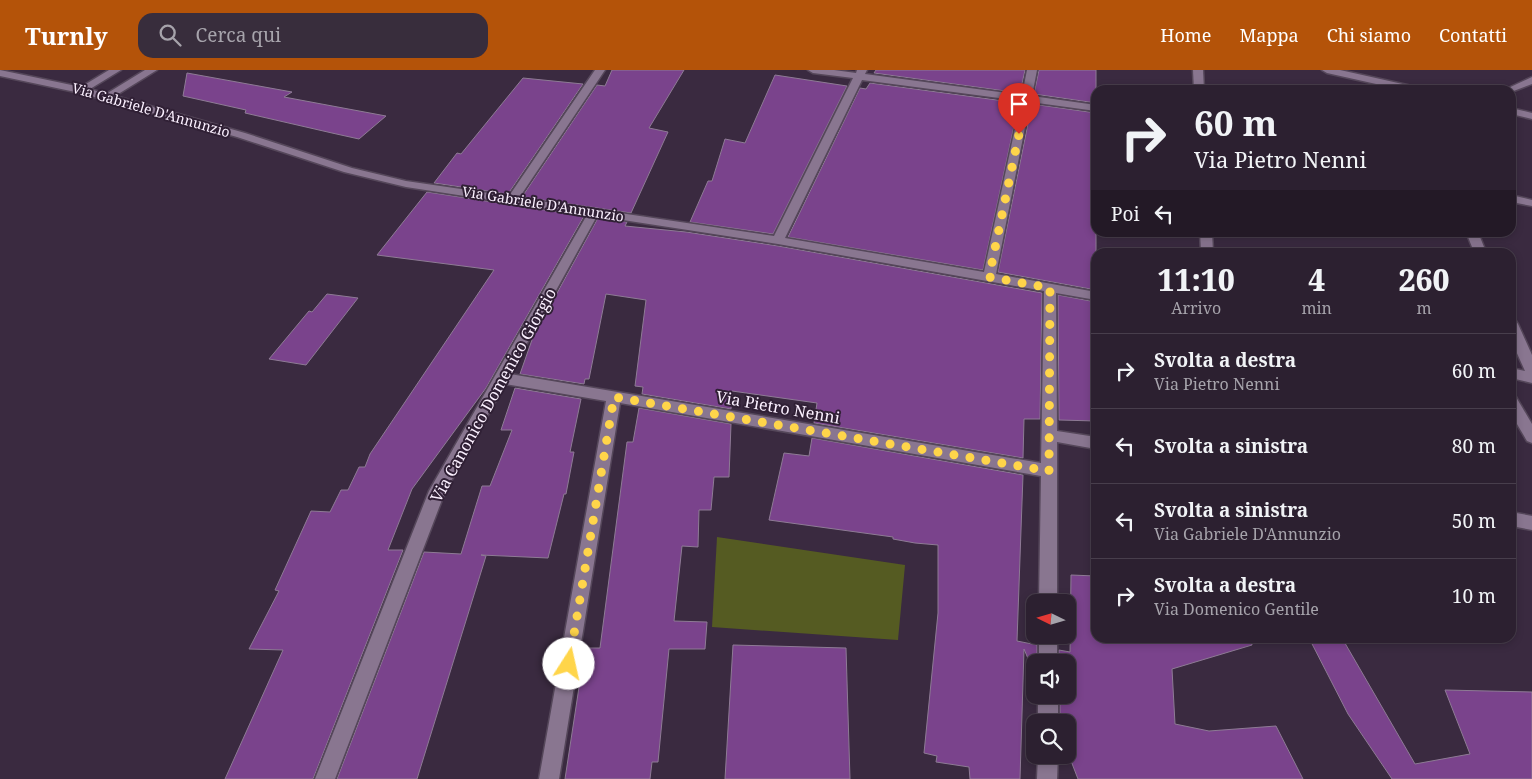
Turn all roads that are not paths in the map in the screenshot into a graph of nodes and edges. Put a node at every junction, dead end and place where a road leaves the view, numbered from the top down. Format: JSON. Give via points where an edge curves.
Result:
{"nodes":[{"id":1,"x":116,"y":70,"type":"edge"},
{"id":2,"x":152,"y":70,"type":"edge"},
{"id":3,"x":600,"y":70,"type":"edge"},
{"id":4,"x":813,"y":70,"type":"edge"},
{"id":5,"x":1032,"y":70,"type":"edge"},
{"id":6,"x":1198,"y":70,"type":"edge"},
{"id":7,"x":1327,"y":70,"type":"edge"},
{"id":8,"x":1338,"y":71,"type":"edge"},
{"id":9,"x":0,"y":72,"type":"edge"},
{"id":10,"x":861,"y":73,"type":"edge"},
{"id":11,"x":1532,"y":80,"type":"edge"},
{"id":12,"x":1199,"y":85,"type":"edge"},
{"id":13,"x":1395,"y":85,"type":"edge"},
{"id":14,"x":1516,"y":87,"type":"edge"},
{"id":15,"x":82,"y":90,"type":"junction"},
{"id":16,"x":107,"y":97,"type":"junction"},
{"id":17,"x":1026,"y":99,"type":"junction"},
{"id":18,"x":1091,"y":107,"type":"edge"},
{"id":19,"x":1516,"y":112,"type":"edge"},
{"id":20,"x":1532,"y":116,"type":"edge"},
{"id":21,"x":1516,"y":199,"type":"edge"},
{"id":22,"x":512,"y":200,"type":"junction"},
{"id":23,"x":1532,"y":203,"type":"edge"},
{"id":24,"x":594,"y":212,"type":"junction"},
{"id":25,"x":778,"y":240,"type":"junction"},
{"id":26,"x":989,"y":277,"type":"junction"},
{"id":27,"x":1050,"y":288,"type":"junction"},
{"id":28,"x":1091,"y":295,"type":"edge"},
{"id":29,"x":1516,"y":335,"type":"edge"},
{"id":30,"x":1532,"y":372,"type":"edge"},
{"id":31,"x":1516,"y":374,"type":"edge"},
{"id":32,"x":502,"y":378,"type":"junction"},
{"id":33,"x":1532,"y":378,"type":"edge"},
{"id":34,"x":614,"y":397,"type":"junction"},
{"id":35,"x":1516,"y":409,"type":"edge"},
{"id":36,"x":1048,"y":434,"type":"junction"},
{"id":37,"x":1532,"y":437,"type":"edge"},
{"id":38,"x":1091,"y":442,"type":"edge"},
{"id":39,"x":1049,"y":471,"type":"junction"},
{"id":40,"x":1516,"y":520,"type":"edge"},
{"id":41,"x":1532,"y":523,"type":"edge"},
{"id":42,"x":1048,"y":594,"type":"edge"},
{"id":43,"x":1048,"y":764,"type":"edge"},
{"id":44,"x":325,"y":779,"type":"edge"},
{"id":45,"x":549,"y":779,"type":"edge"},
{"id":46,"x":1048,"y":779,"type":"edge"}],
"edges":[{"from":1,"to":15,"type":"street"},
{"from":2,"to":16,"type":"street"},
{"from":3,"to":22,"type":"street"},
{"from":4,"to":10,"type":"street"},
{"from":5,"to":17,"type":"street"},
{"from":6,"to":12,"type":"street"},
{"from":7,"to":8,"type":"street"},
{"from":8,"to":13,"type":"street"},
{"from":9,"to":15,"type":"street","name":"Via Gabriele D'Annunzio"},
{"from":10,"to":17,"type":"street"},
{"from":10,"to":25,"type":"street"},
{"from":11,"to":14,"type":"street"},
{"from":15,"to":16,"type":"street","name":"Via Gabriele D'Annunzio"},
{"from":16,"to":22,"type":"street","name":"Via Gabriele D'Annunzio","via":[[348,170],[406,184]]},
{"from":17,"to":18,"type":"street"},
{"from":17,"to":26,"type":"street"},
{"from":19,"to":20,"type":"street"},
{"from":21,"to":23,"type":"street"},
{"from":22,"to":24,"type":"street","name":"Via Gabriele D'Annunzio"},
{"from":24,"to":25,"type":"street","name":"Via Gabriele D'Annunzio"},
{"from":24,"to":32,"type":"street","name":"Via Canonico Domenico Giorgio"},
{"from":25,"to":26,"type":"street","name":"Via Gabriele D'Annunzio"},
{"from":26,"to":27,"type":"street","name":"Via Gabriele D'Annunzio"},
{"from":27,"to":28,"type":"street","name":"Via Gabriele D'Annunzio"},
{"from":27,"to":36,"type":"street"},
{"from":29,"to":30,"type":"street"},
{"from":31,"to":33,"type":"street"},
{"from":32,"to":34,"type":"street","name":"Via Pietro Nenni"},
{"from":32,"to":44,"type":"street","name":"Via Canonico Domenico Giorgio","via":[[437,491]]},
{"from":34,"to":39,"type":"street","name":"Via Pietro Nenni"},
{"from":34,"to":45,"type":"street"},
{"from":35,"to":37,"type":"street"},
{"from":36,"to":38,"type":"street"},
{"from":36,"to":39,"type":"street"},
{"from":39,"to":42,"type":"street"},
{"from":40,"to":41,"type":"street"},
{"from":43,"to":46,"type":"street"}]}
